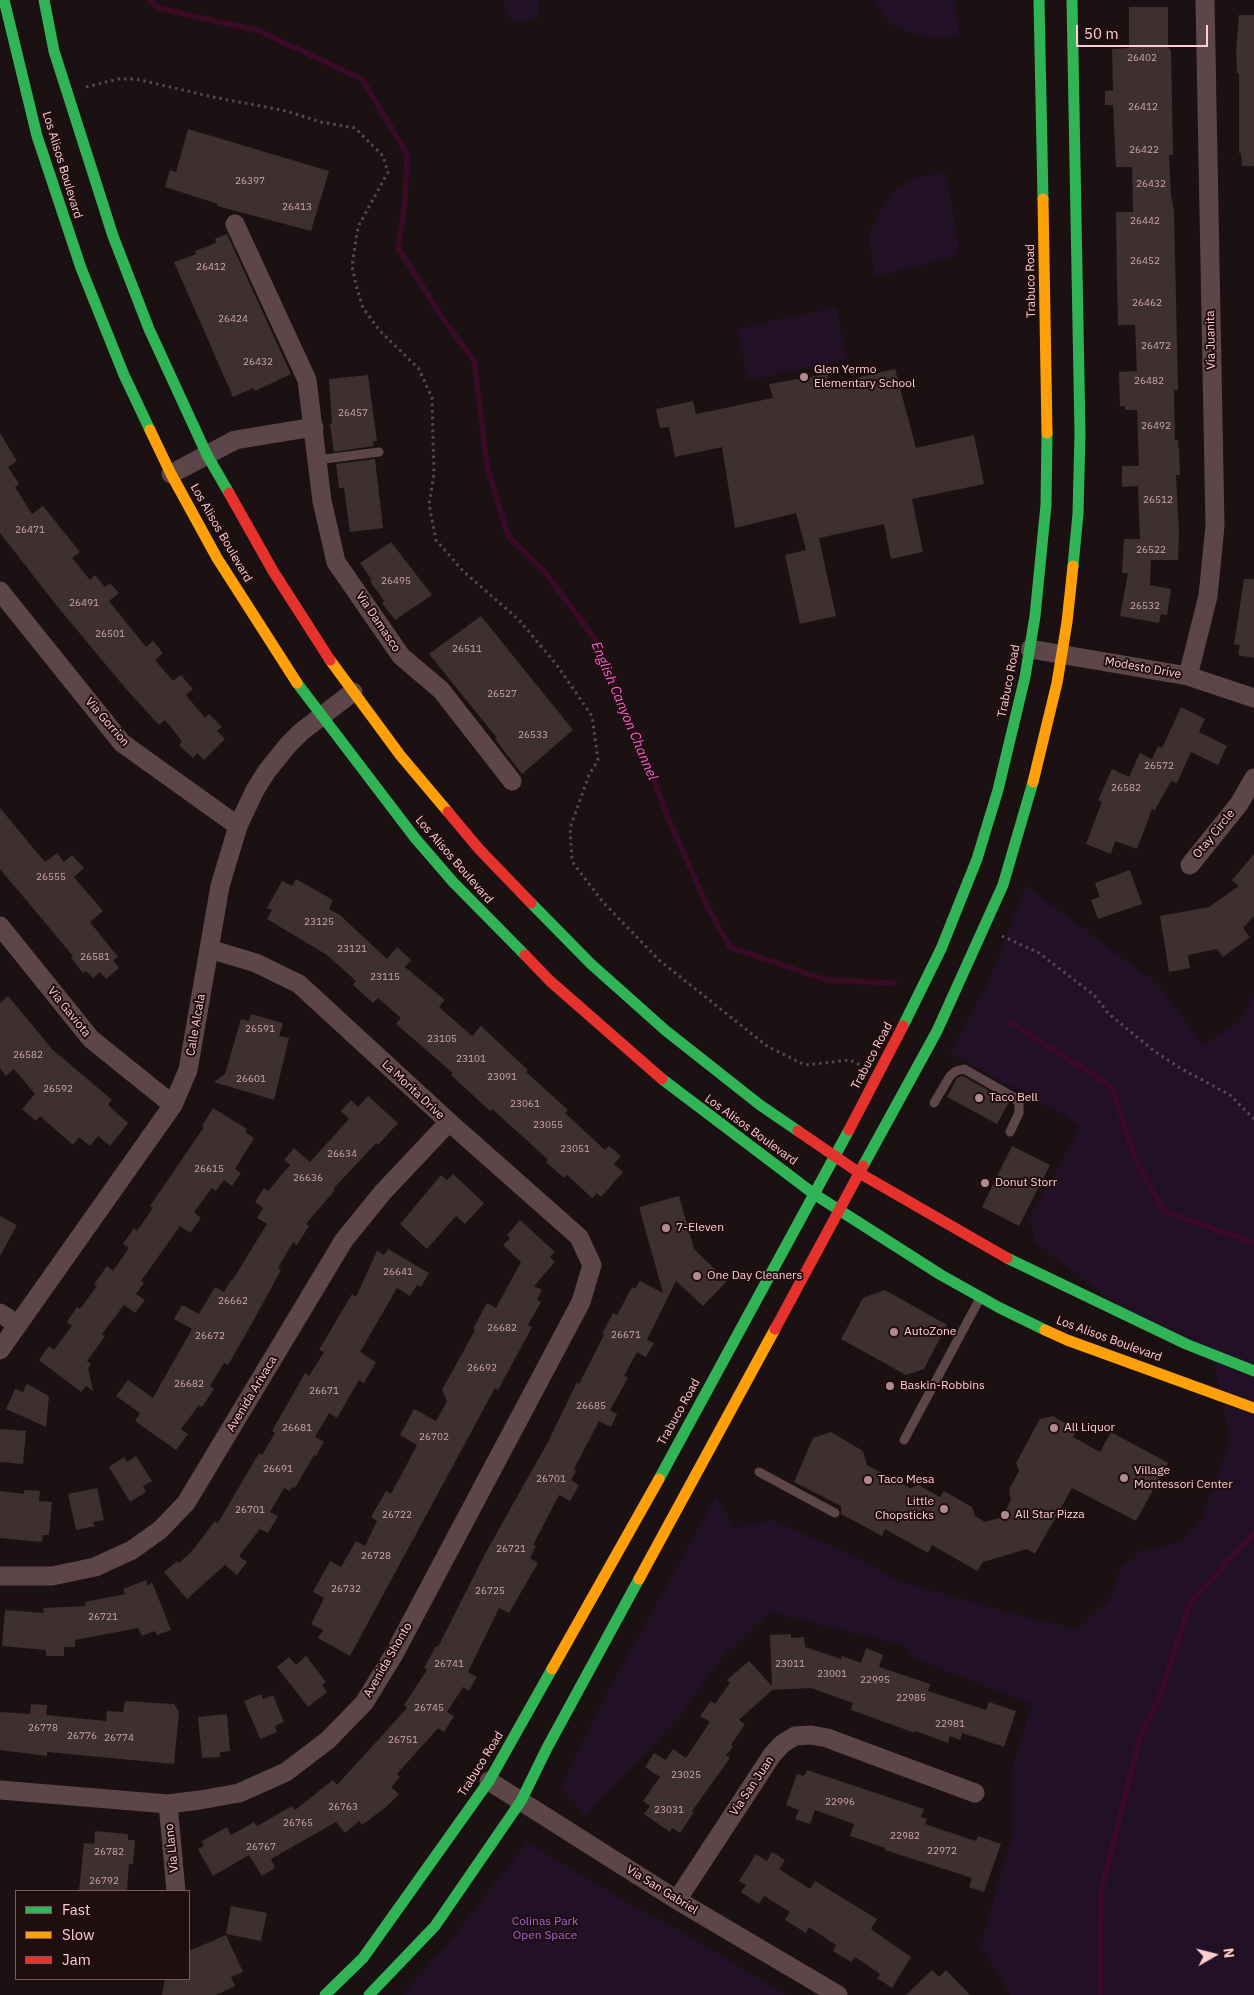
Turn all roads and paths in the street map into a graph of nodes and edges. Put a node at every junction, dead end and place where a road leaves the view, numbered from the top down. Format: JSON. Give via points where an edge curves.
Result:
{"nodes":[{"id":1,"x":4,"y":0,"type":"edge"},
{"id":2,"x":44,"y":0,"type":"edge"},
{"id":3,"x":1039,"y":0,"type":"edge"},
{"id":4,"x":1072,"y":0,"type":"edge"},
{"id":5,"x":1205,"y":0,"type":"edge"},
{"id":6,"x":67,"y":93,"type":"junction"},
{"id":7,"x":235,"y":224,"type":"dead end"},
{"id":8,"x":314,"y":427,"type":"junction"},
{"id":9,"x":379,"y":452,"type":"dead end"},
{"id":10,"x":207,"y":455,"type":"junction"},
{"id":11,"x":317,"y":460,"type":"junction"},
{"id":12,"x":171,"y":474,"type":"junction"},
{"id":13,"x":0,"y":591,"type":"edge"},
{"id":14,"x":1030,"y":648,"type":"junction"},
{"id":15,"x":1063,"y":654,"type":"junction"},
{"id":16,"x":1188,"y":676,"type":"junction"},
{"id":17,"x":353,"y":692,"type":"junction"},
{"id":18,"x":1254,"y":698,"type":"edge"},
{"id":19,"x":320,"y":717,"type":"junction"},
{"id":20,"x":1254,"y":778,"type":"edge"},
{"id":21,"x":512,"y":781,"type":"dead end"},
{"id":22,"x":238,"y":826,"type":"junction"},
{"id":23,"x":1190,"y":865,"type":"dead end"},
{"id":24,"x":0,"y":926,"type":"edge"},
{"id":25,"x":1002,"y":936,"type":"dead end"},
{"id":26,"x":209,"y":949,"type":"junction"},
{"id":27,"x":878,"y":1074,"type":"junction"},
{"id":28,"x":934,"y":1103,"type":"dead end"},
{"id":29,"x":174,"y":1105,"type":"junction"},
{"id":30,"x":1254,"y":1119,"type":"edge"},
{"id":31,"x":448,"y":1122,"type":"junction"},
{"id":32,"x":1010,"y":1132,"type":"dead end"},
{"id":33,"x":834,"y":1156,"type":"junction"},
{"id":34,"x":860,"y":1174,"type":"junction"},
{"id":35,"x":814,"y":1194,"type":"junction"},
{"id":36,"x":841,"y":1210,"type":"junction"},
{"id":37,"x":592,"y":1265,"type":"joint"},
{"id":38,"x":980,"y":1297,"type":"junction"},
{"id":39,"x":0,"y":1313,"type":"edge"},
{"id":40,"x":18,"y":1325,"type":"junction"},
{"id":41,"x":0,"y":1350,"type":"edge"},
{"id":42,"x":1254,"y":1371,"type":"edge"},
{"id":43,"x":1254,"y":1408,"type":"edge"},
{"id":44,"x":904,"y":1440,"type":"dead end"},
{"id":45,"x":759,"y":1472,"type":"dead end"},
{"id":46,"x":835,"y":1513,"type":"dead end"},
{"id":47,"x":0,"y":1576,"type":"edge"},
{"id":48,"x":489,"y":1781,"type":"junction"},
{"id":49,"x":0,"y":1790,"type":"edge"},
{"id":50,"x":975,"y":1793,"type":"dead end"},
{"id":51,"x":521,"y":1801,"type":"junction"},
{"id":52,"x":168,"y":1804,"type":"junction"},
{"id":53,"x":176,"y":1890,"type":"edge"},
{"id":54,"x":677,"y":1900,"type":"junction"},
{"id":55,"x":325,"y":1995,"type":"edge"},
{"id":56,"x":369,"y":1995,"type":"edge"},
{"id":57,"x":838,"y":1995,"type":"edge"}],
"edges":[{"from":1,"to":12,"type":"main road","name":"Los Alisos Boulevard","via":[[37,136],[81,268],[124,374]]},
{"from":2,"to":6,"type":"main road","name":"Los Alisos Boulevard","via":[[54,51]]},
{"from":3,"to":14,"type":"main road","name":"Trabuco Road","via":[[1048,445],[1042,562]]},
{"from":4,"to":15,"type":"main road","via":[[1080,472],[1074,567]]},
{"from":5,"to":16,"type":"street","name":"Via Juanita","via":[[1215,526],[1208,596]]},
{"from":6,"to":10,"type":"main road","name":"Los Alisos Boulevard","via":[[132,288]]},
{"from":6,"to":27,"type":"path","via":[[118,79],[155,83],[355,128],[383,156],[388,172],[358,227],[352,266],[356,285],[363,308],[380,331],[419,370],[432,398],[434,474],[428,504],[436,540],[463,571],[519,620],[556,664],[592,716],[598,760],[589,775],[570,828],[574,864],[602,901],[659,960],[767,1046],[805,1065],[850,1060]]},
{"from":7,"to":8,"type":"street","name":"Via Damasco","via":[[307,380]]},
{"from":8,"to":10,"type":"street","via":[[235,440]]},
{"from":8,"to":11,"type":"street","name":"Via Damasco"},
{"from":9,"to":11,"type":"lane"},
{"from":10,"to":12,"type":"street"},
{"from":10,"to":17,"type":"main road","name":"Los Alisos Boulevard","via":[[296,609]]},
{"from":11,"to":21,"type":"street","name":"Via Damasco","via":[[322,501],[336,562],[401,656],[441,690]]},
{"from":12,"to":19,"type":"main road","name":"Los Alisos Boulevard","via":[[217,558]]},
{"from":13,"to":22,"type":"street","name":"Via Gorrion","via":[[122,743]]},
{"from":14,"to":15,"type":"street","name":"Modesto Drive"},
{"from":14,"to":27,"type":"main road","name":"Trabuco Road","via":[[998,790],[977,859],[930,973]]},
{"from":15,"to":16,"type":"street","name":"Modesto Drive"},
{"from":15,"to":34,"type":"main road","via":[[1039,761],[1004,885],[937,1031]]},
{"from":16,"to":18,"type":"street","name":"Modesto Drive"},
{"from":17,"to":19,"type":"street","name":"Calle Alcala"},
{"from":17,"to":33,"type":"main road","name":"Los Alisos Boulevard","via":[[450,816],[521,895],[591,964],[711,1068]]},
{"from":19,"to":22,"type":"street","name":"Calle Alcala","via":[[288,745],[267,771]]},
{"from":19,"to":35,"type":"main road","name":"Los Alisos Boulevard","via":[[421,845],[493,925],[550,981],[684,1098]]},
{"from":20,"to":23,"type":"street","name":"Otay Circle","via":[[1239,804]]},
{"from":22,"to":26,"type":"street","name":"Calle Alcala","via":[[220,886]]},
{"from":24,"to":29,"type":"street","name":"Via Gaviota","via":[[91,1039]]},
{"from":25,"to":30,"type":"path","via":[[1039,953],[1094,995],[1108,1013],[1154,1051],[1230,1095]]},
{"from":26,"to":29,"type":"street","name":"Calle Alcala","via":[[188,1070]]},
{"from":26,"to":31,"type":"street","name":"La Morita Drive","via":[[256,963],[299,984]]},
{"from":27,"to":33,"type":"main road","name":"Trabuco Road"},
{"from":28,"to":32,"type":"lane","via":[[950,1076],[964,1069],[1015,1098],[1019,1113]]},
{"from":29,"to":40,"type":"street","name":"Calle Alcala"},
{"from":31,"to":37,"type":"street","name":"La Morita Drive","via":[[579,1237]]},
{"from":31,"to":47,"type":"street","name":"Avenida Arivaca","via":[[344,1240],[186,1504],[160,1530],[132,1550],[95,1567],[52,1576]]},
{"from":33,"to":34,"type":"main road","name":"Los Alisos Boulevard"},
{"from":33,"to":35,"type":"main road","name":"Trabuco Road"},
{"from":34,"to":36,"type":"main road"},
{"from":34,"to":42,"type":"main road","name":"Los Alisos Boulevard","via":[[993,1252],[1146,1329]]},
{"from":35,"to":36,"type":"main road","name":"Los Alisos Boulevard"},
{"from":35,"to":48,"type":"main road","name":"Trabuco Road"},
{"from":36,"to":38,"type":"main road","name":"Los Alisos Boulevard"},
{"from":36,"to":51,"type":"main road","via":[[546,1748]]},
{"from":37,"to":52,"type":"street","name":"Avenida Shonto","via":[[581,1302],[393,1656],[364,1703],[328,1740],[286,1772],[239,1793]]},
{"from":38,"to":43,"type":"main road","name":"Los Alisos Boulevard","via":[[1067,1340],[1136,1361]]},
{"from":38,"to":44,"type":"lane"},
{"from":39,"to":40,"type":"street"},
{"from":40,"to":41,"type":"street","name":"Calle Alcala"},
{"from":45,"to":46,"type":"lane"},
{"from":48,"to":51,"type":"street","name":"Via San Gabriel"},
{"from":48,"to":55,"type":"main road","name":"Trabuco Road","via":[[363,1958]]},
{"from":49,"to":52,"type":"street","name":"Avenida Shonto"},
{"from":50,"to":54,"type":"street","name":"Via San Juan","via":[[827,1738],[795,1736],[772,1755]]},
{"from":51,"to":54,"type":"street","name":"Via San Gabriel"},
{"from":51,"to":56,"type":"main road","via":[[435,1926]]},
{"from":52,"to":53,"type":"street","name":"Via Llano"},
{"from":54,"to":57,"type":"street","name":"Via San Gabriel"}]}
